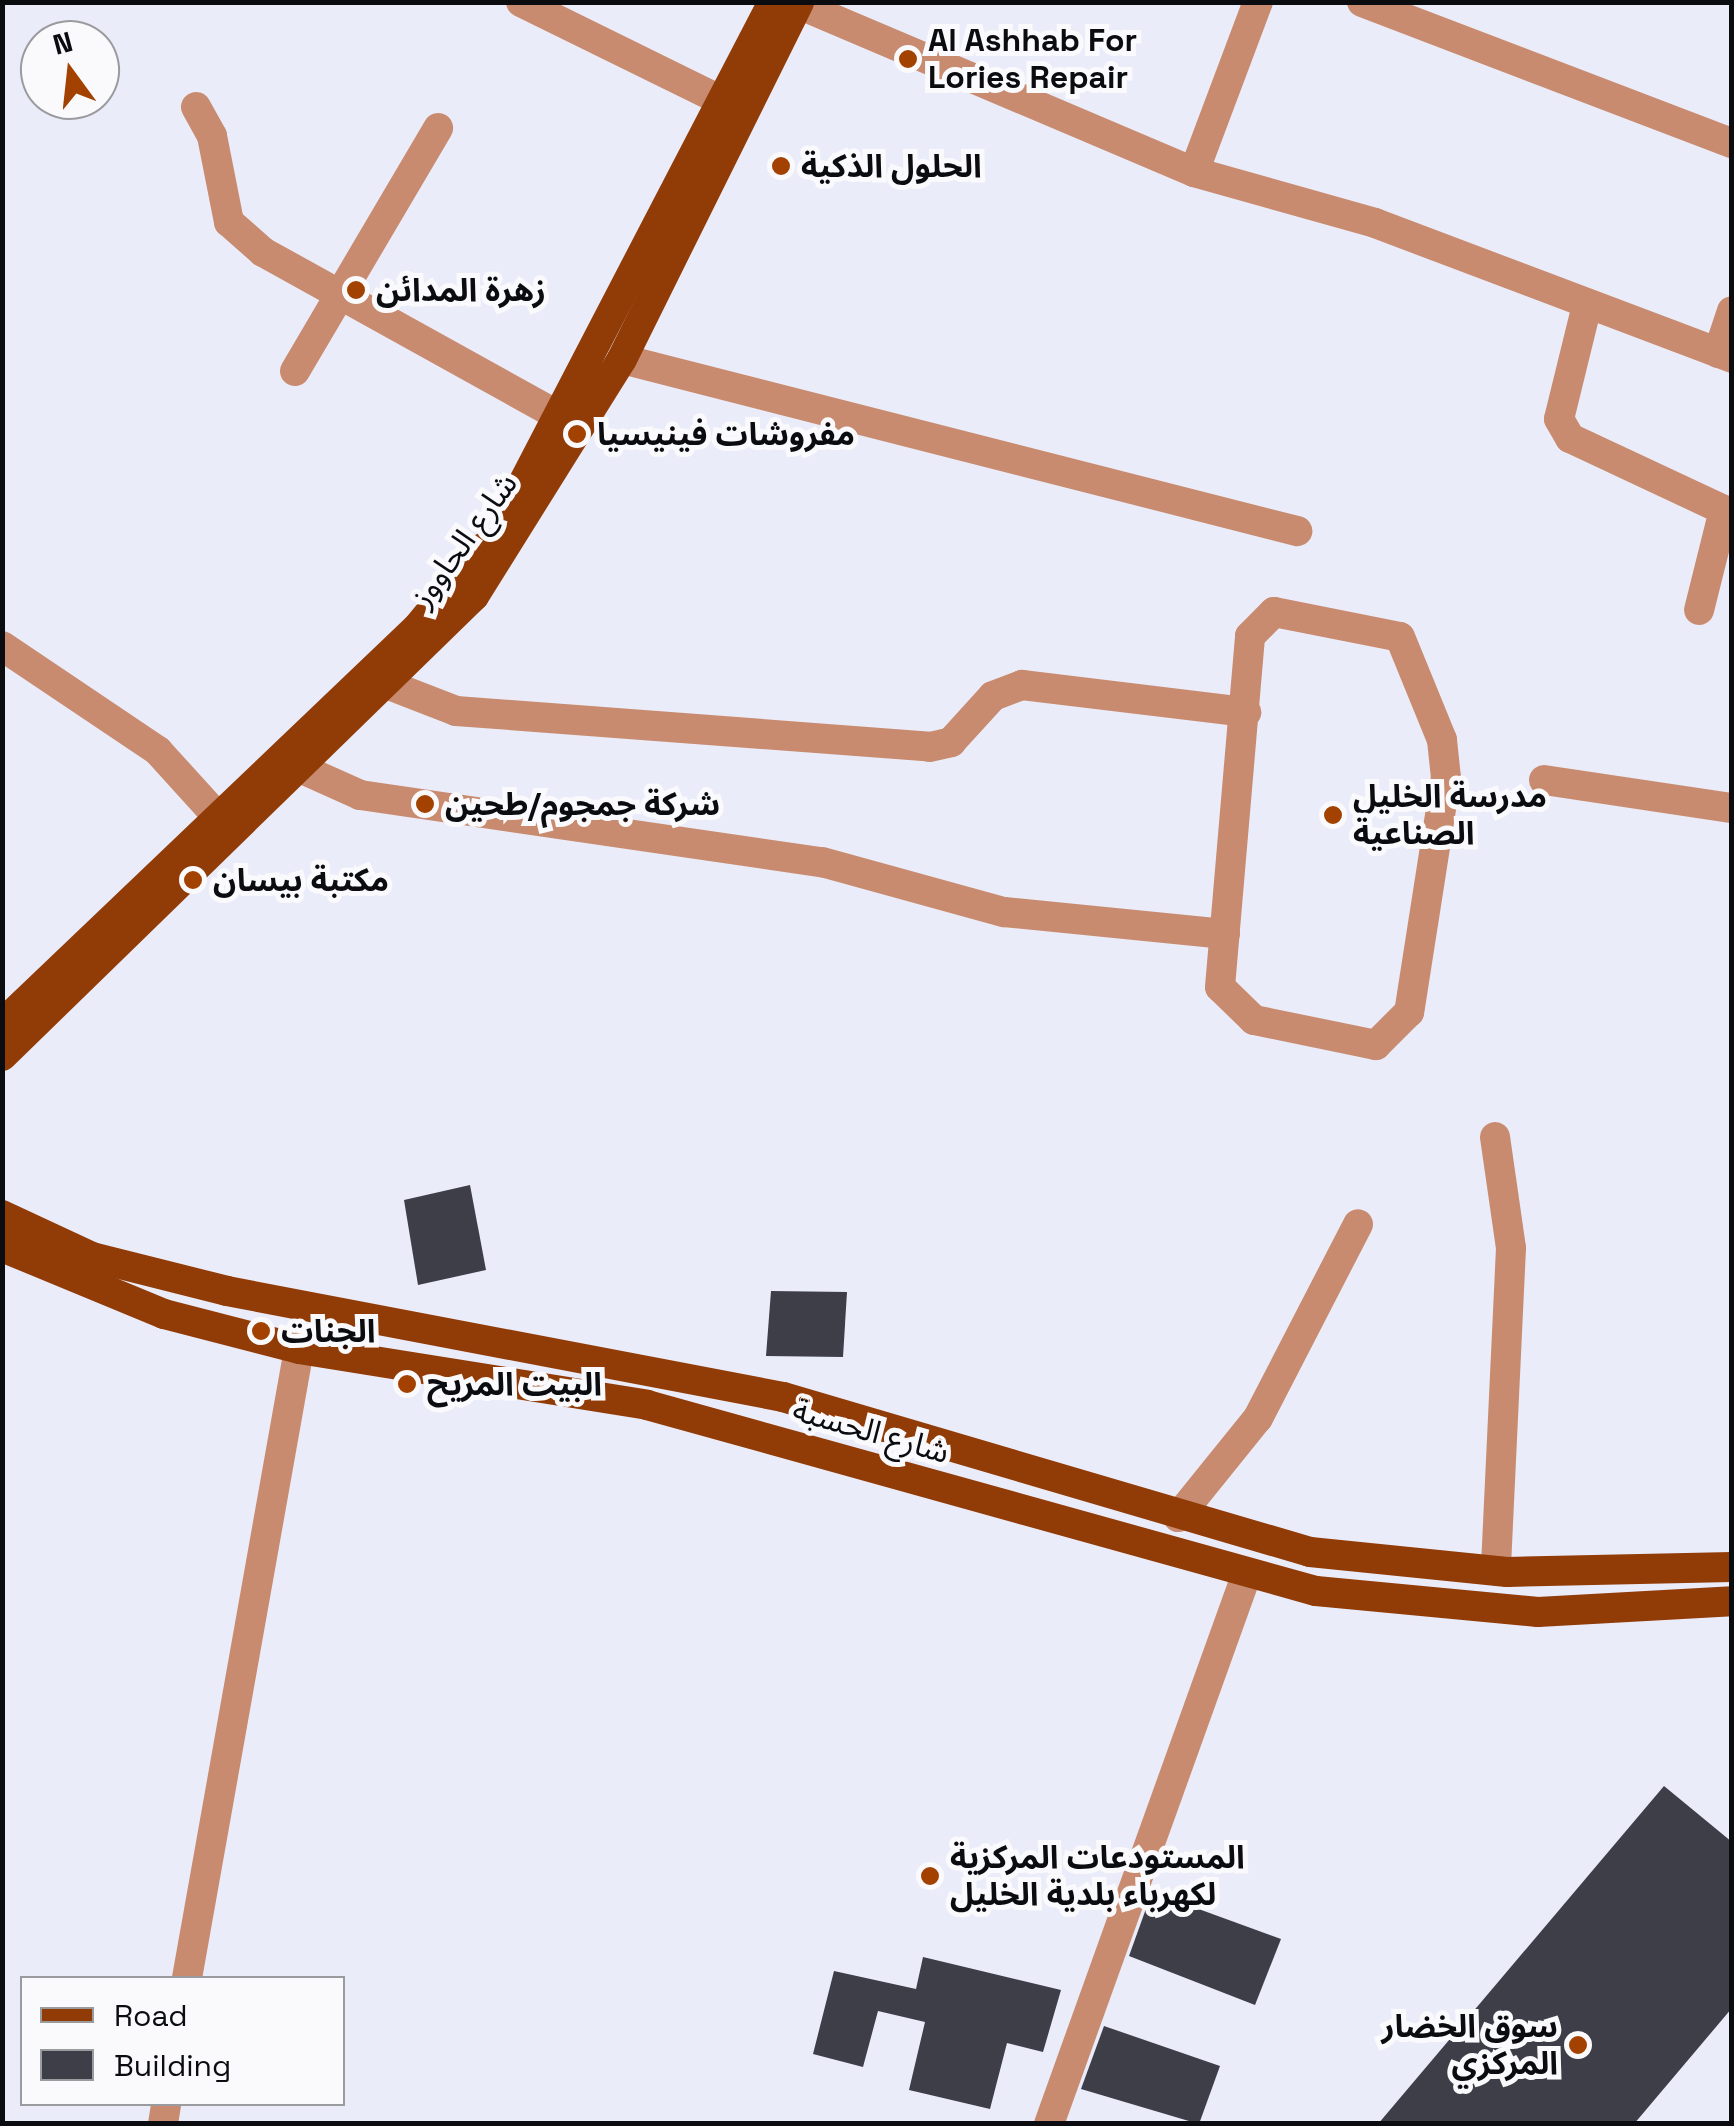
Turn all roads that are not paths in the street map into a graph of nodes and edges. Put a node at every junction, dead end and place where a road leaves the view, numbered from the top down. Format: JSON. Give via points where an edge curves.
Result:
{"nodes":[{"id":1,"x":521,"y":2,"type":"edge"},
{"id":2,"x":773,"y":2,"type":"edge"},
{"id":3,"x":1258,"y":2,"type":"edge"},
{"id":4,"x":1362,"y":2,"type":"edge"},
{"id":5,"x":799,"y":3,"type":"edge"},
{"id":6,"x":722,"y":101,"type":"junction"},
{"id":7,"x":196,"y":106,"type":"dead end"},
{"id":8,"x":438,"y":128,"type":"dead end"},
{"id":9,"x":1732,"y":143,"type":"edge"},
{"id":10,"x":1194,"y":172,"type":"junction"},
{"id":11,"x":347,"y":293,"type":"junction"},
{"id":12,"x":1587,"y":305,"type":"junction"},
{"id":13,"x":1732,"y":311,"type":"edge"},
{"id":14,"x":1725,"y":356,"type":"edge"},
{"id":15,"x":622,"y":360,"type":"junction"},
{"id":16,"x":294,"y":371,"type":"dead end"},
{"id":17,"x":559,"y":416,"type":"junction"},
{"id":18,"x":1297,"y":531,"type":"dead end"},
{"id":19,"x":1699,"y":610,"type":"dead end"},
{"id":20,"x":2,"y":646,"type":"edge"},
{"id":21,"x":388,"y":684,"type":"junction"},
{"id":22,"x":1246,"y":712,"type":"junction"},
{"id":23,"x":300,"y":768,"type":"junction"},
{"id":24,"x":1544,"y":780,"type":"dead end"},
{"id":25,"x":1732,"y":808,"type":"edge"},
{"id":26,"x":217,"y":816,"type":"junction"},
{"id":27,"x":1225,"y":934,"type":"junction"},
{"id":28,"x":2,"y":1024,"type":"edge"},
{"id":29,"x":2,"y":1056,"type":"edge"},
{"id":30,"x":1495,"y":1137,"type":"dead end"},
{"id":31,"x":2,"y":1215,"type":"edge"},
{"id":32,"x":1358,"y":1224,"type":"dead end"},
{"id":33,"x":2,"y":1247,"type":"edge"},
{"id":34,"x":299,"y":1350,"type":"junction"},
{"id":35,"x":1178,"y":1517,"type":"junction"},
{"id":36,"x":1732,"y":1566,"type":"edge"},
{"id":37,"x":1496,"y":1570,"type":"junction"},
{"id":38,"x":1248,"y":1574,"type":"junction"},
{"id":39,"x":1732,"y":1601,"type":"edge"},
{"id":40,"x":188,"y":1976,"type":"edge"},
{"id":41,"x":1049,"y":2124,"type":"edge"}],
"edges":[{"from":1,"to":6,"type":"street"},
{"from":2,"to":6,"type":"main road","name":"شارع الحاووز"},
{"from":3,"to":10,"type":"street"},
{"from":4,"to":9,"type":"street"},
{"from":5,"to":10,"type":"street"},
{"from":5,"to":15,"type":"main road","name":"شارع الحاووز"},
{"from":6,"to":17,"type":"main road","name":"شارع الحاووز"},
{"from":7,"to":11,"type":"street","via":[[212,136],[230,222],[263,252]]},
{"from":8,"to":11,"type":"street"},
{"from":10,"to":12,"type":"street","via":[[1375,223]]},
{"from":11,"to":16,"type":"street"},
{"from":11,"to":17,"type":"street"},
{"from":12,"to":14,"type":"street"},
{"from":12,"to":19,"type":"street","via":[[1559,419],[1570,438],[1724,510]]},
{"from":13,"to":14,"type":"street"},
{"from":15,"to":18,"type":"street"},
{"from":15,"to":21,"type":"main road","name":"شارع الحاووز","via":[[474,596]]},
{"from":17,"to":26,"type":"main road","name":"شارع الحاووز","via":[[463,576]]},
{"from":20,"to":26,"type":"street","via":[[158,750]]},
{"from":21,"to":22,"type":"street","via":[[456,711],[930,748],[951,742],[993,696],[1022,684]]},
{"from":21,"to":23,"type":"main road","name":"شارع الحاووز"},
{"from":22,"to":27,"type":"street"},
{"from":22,"to":27,"type":"street","via":[[1250,636],[1262,616],[1388,631],[1412,650],[1446,777],[1410,1005],[1391,1038],[1368,1046],[1238,1013],[1218,978]]},
{"from":23,"to":27,"type":"street","via":[[360,795],[822,862],[1004,912]]},
{"from":23,"to":29,"type":"main road","name":"شارع الحاووز"},
{"from":24,"to":25,"type":"street"},
{"from":26,"to":28,"type":"main road","name":"شارع الحاووز"},
{"from":30,"to":37,"type":"street","via":[[1511,1248]]},
{"from":31,"to":35,"type":"main road","name":"شارع الحسبة","via":[[92,1257],[227,1291],[783,1397]]},
{"from":32,"to":35,"type":"street","via":[[1258,1418]]},
{"from":33,"to":34,"type":"main road","name":"شارع الحسبة","via":[[164,1314]]},
{"from":34,"to":38,"type":"main road","name":"شارع الحسبة","via":[[647,1405]]},
{"from":34,"to":40,"type":"street"},
{"from":35,"to":37,"type":"main road","name":"شارع الحسبة","via":[[1310,1552]]},
{"from":36,"to":37,"type":"main road","name":"شارع الحسبة"},
{"from":38,"to":39,"type":"main road","name":"شارع الحسبة","via":[[1316,1592],[1538,1612]]},
{"from":38,"to":41,"type":"street"}]}
